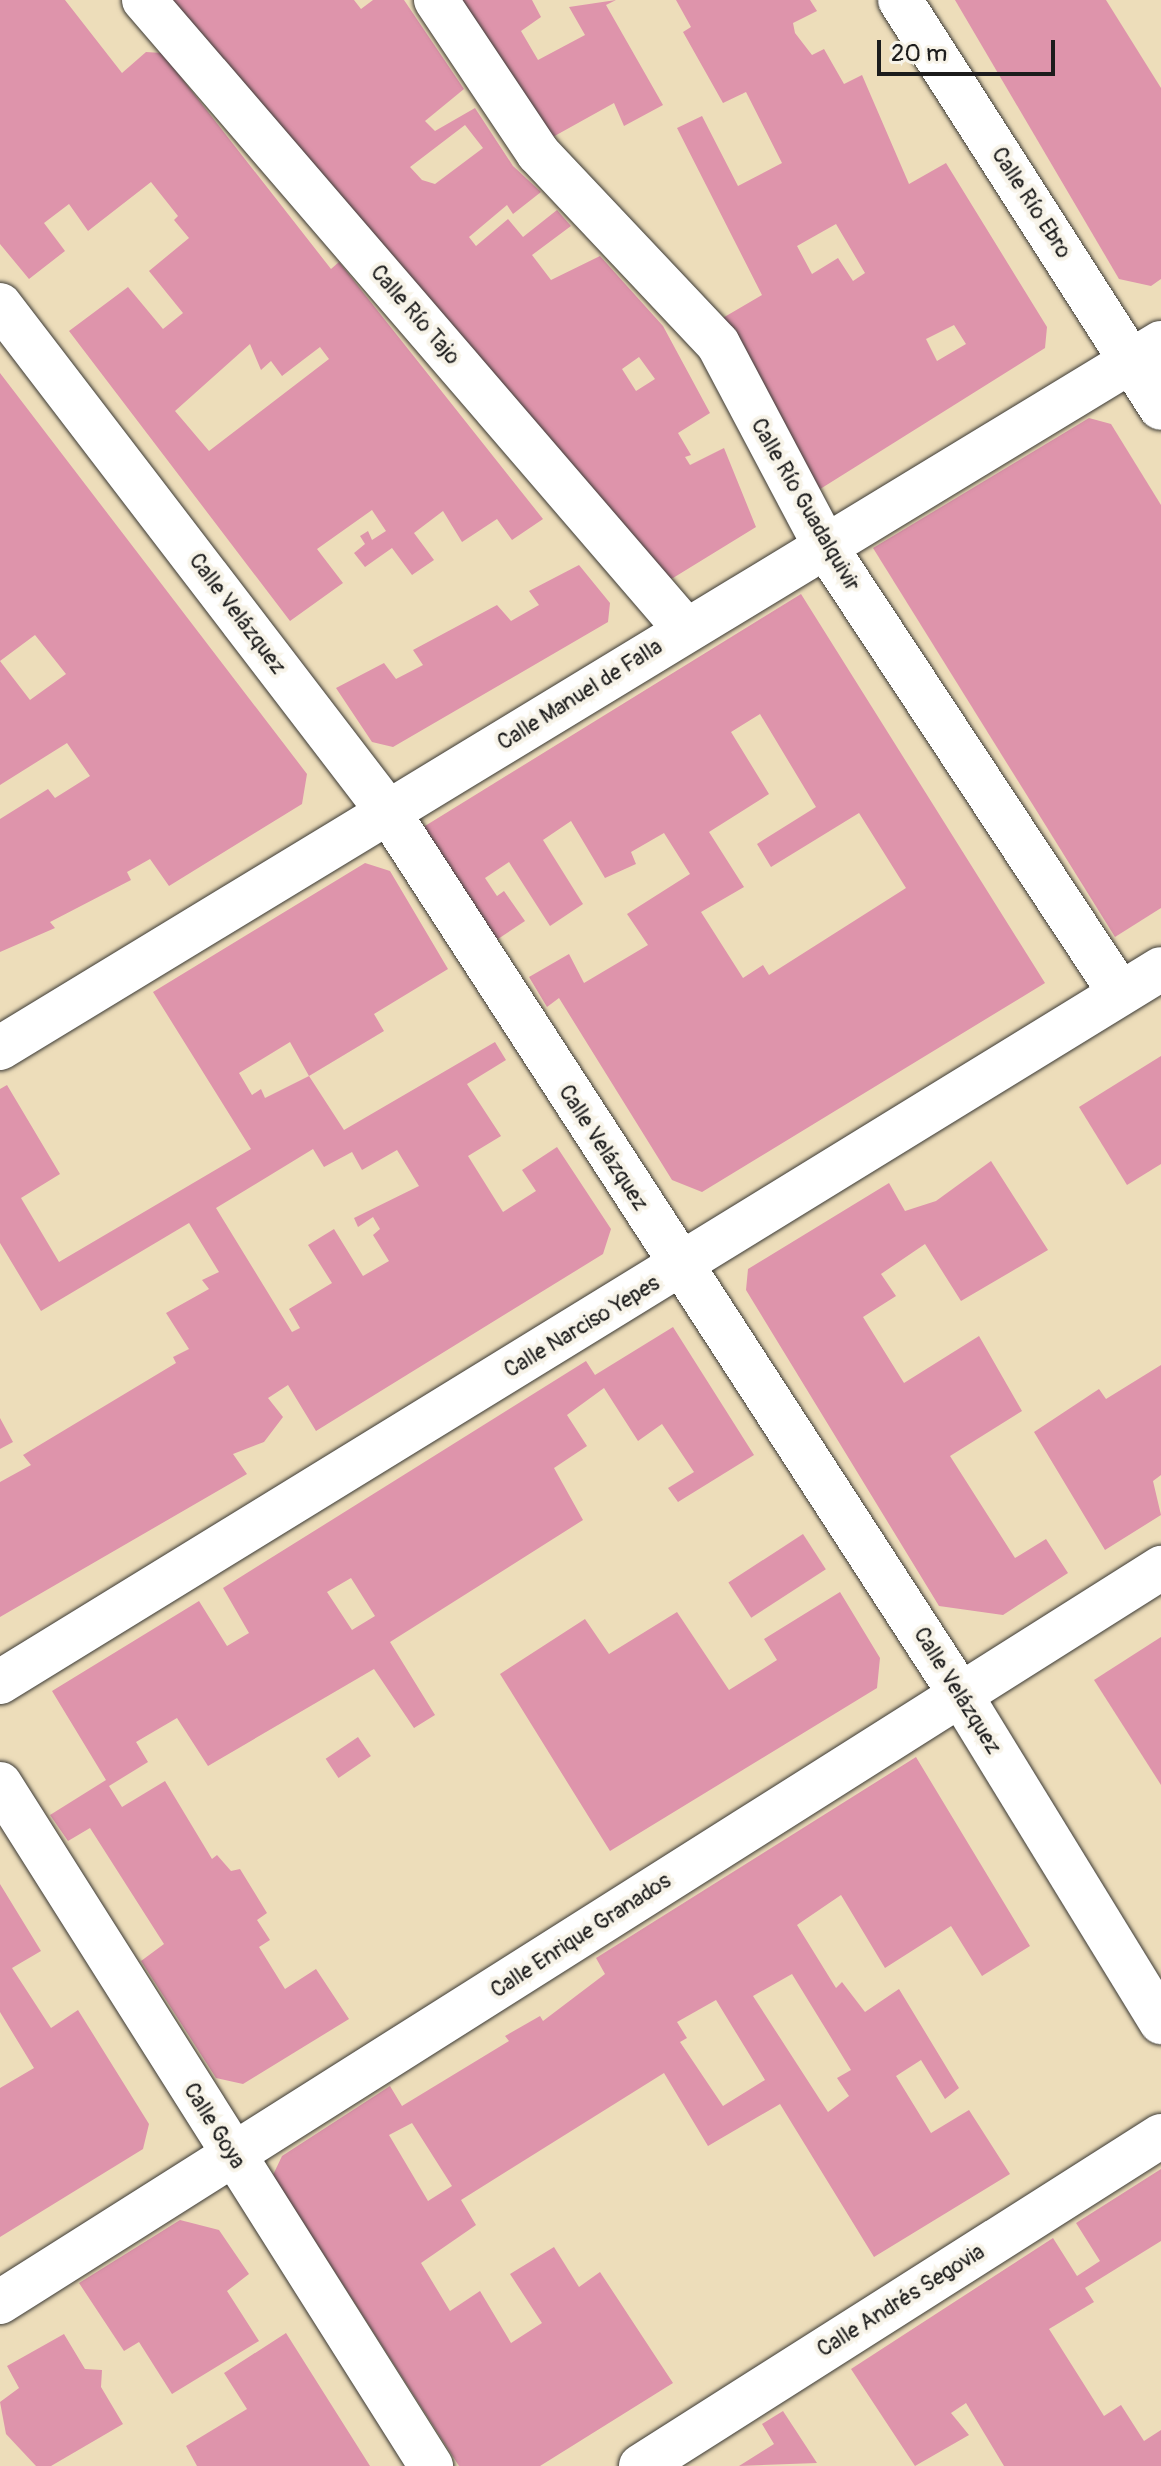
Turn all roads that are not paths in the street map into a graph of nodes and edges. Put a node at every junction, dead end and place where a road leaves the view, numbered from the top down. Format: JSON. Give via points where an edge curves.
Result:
{"nodes":[{"id":1,"x":144,"y":0,"type":"edge"},
{"id":2,"x":436,"y":0,"type":"edge"},
{"id":3,"x":900,"y":0,"type":"edge"},
{"id":4,"x":0,"y":305,"type":"edge"},
{"id":5,"x":1147,"y":352,"type":"edge"},
{"id":6,"x":1161,"y":408,"type":"edge"},
{"id":7,"x":825,"y":546,"type":"junction"},
{"id":8,"x":686,"y":630,"type":"junction"},
{"id":9,"x":389,"y":813,"type":"junction"},
{"id":10,"x":1161,"y":969,"type":"edge"},
{"id":11,"x":1120,"y":993,"type":"junction"},
{"id":12,"x":4,"y":1036,"type":"edge"},
{"id":13,"x":680,"y":1267,"type":"junction"},
{"id":14,"x":1161,"y":1568,"type":"edge"},
{"id":15,"x":0,"y":1682,"type":"edge"},
{"id":16,"x":960,"y":1694,"type":"junction"},
{"id":17,"x":0,"y":1784,"type":"edge"},
{"id":18,"x":1161,"y":2022,"type":"edge"},
{"id":19,"x":1161,"y":2136,"type":"edge"},
{"id":20,"x":234,"y":2157,"type":"junction"},
{"id":21,"x":0,"y":2302,"type":"edge"},
{"id":22,"x":431,"y":2466,"type":"edge"},
{"id":23,"x":641,"y":2466,"type":"edge"}],
"edges":[{"from":1,"to":8,"type":"street","name":"Calle Río Tajo"},
{"from":2,"to":7,"type":"street","name":"Calle Río Guadalquivir","via":[[538,153],[718,344]]},
{"from":3,"to":5,"type":"street","name":"Calle Río Ebro"},
{"from":4,"to":9,"type":"street","name":"Calle Velázquez"},
{"from":5,"to":6,"type":"street","name":"Calle Río Ebro"},
{"from":5,"to":7,"type":"street","name":"Calle Manuel de Falla"},
{"from":7,"to":8,"type":"street","name":"Calle Manuel de Falla"},
{"from":7,"to":11,"type":"street","name":"Calle Río Guadalquivir"},
{"from":8,"to":9,"type":"street","name":"Calle Manuel de Falla"},
{"from":9,"to":12,"type":"street","name":"Calle Manuel de Falla"},
{"from":9,"to":13,"type":"street","name":"Calle Velázquez"},
{"from":10,"to":11,"type":"street","name":"Calle Narciso Yepes"},
{"from":11,"to":13,"type":"street","name":"Calle Narciso Yepes"},
{"from":13,"to":15,"type":"street","name":"Calle Narciso Yepes"},
{"from":13,"to":16,"type":"street","name":"Calle Velázquez"},
{"from":14,"to":16,"type":"street","name":"Calle Enrique Granados"},
{"from":16,"to":18,"type":"street","name":"Calle Velázquez"},
{"from":16,"to":20,"type":"street","name":"Calle Enrique Granados"},
{"from":17,"to":20,"type":"street","name":"Calle Goya"},
{"from":19,"to":23,"type":"street","name":"Calle Andrés Segovia"},
{"from":20,"to":21,"type":"street","name":"Calle Enrique Granados"},
{"from":20,"to":22,"type":"street","name":"Calle Goya"}]}
